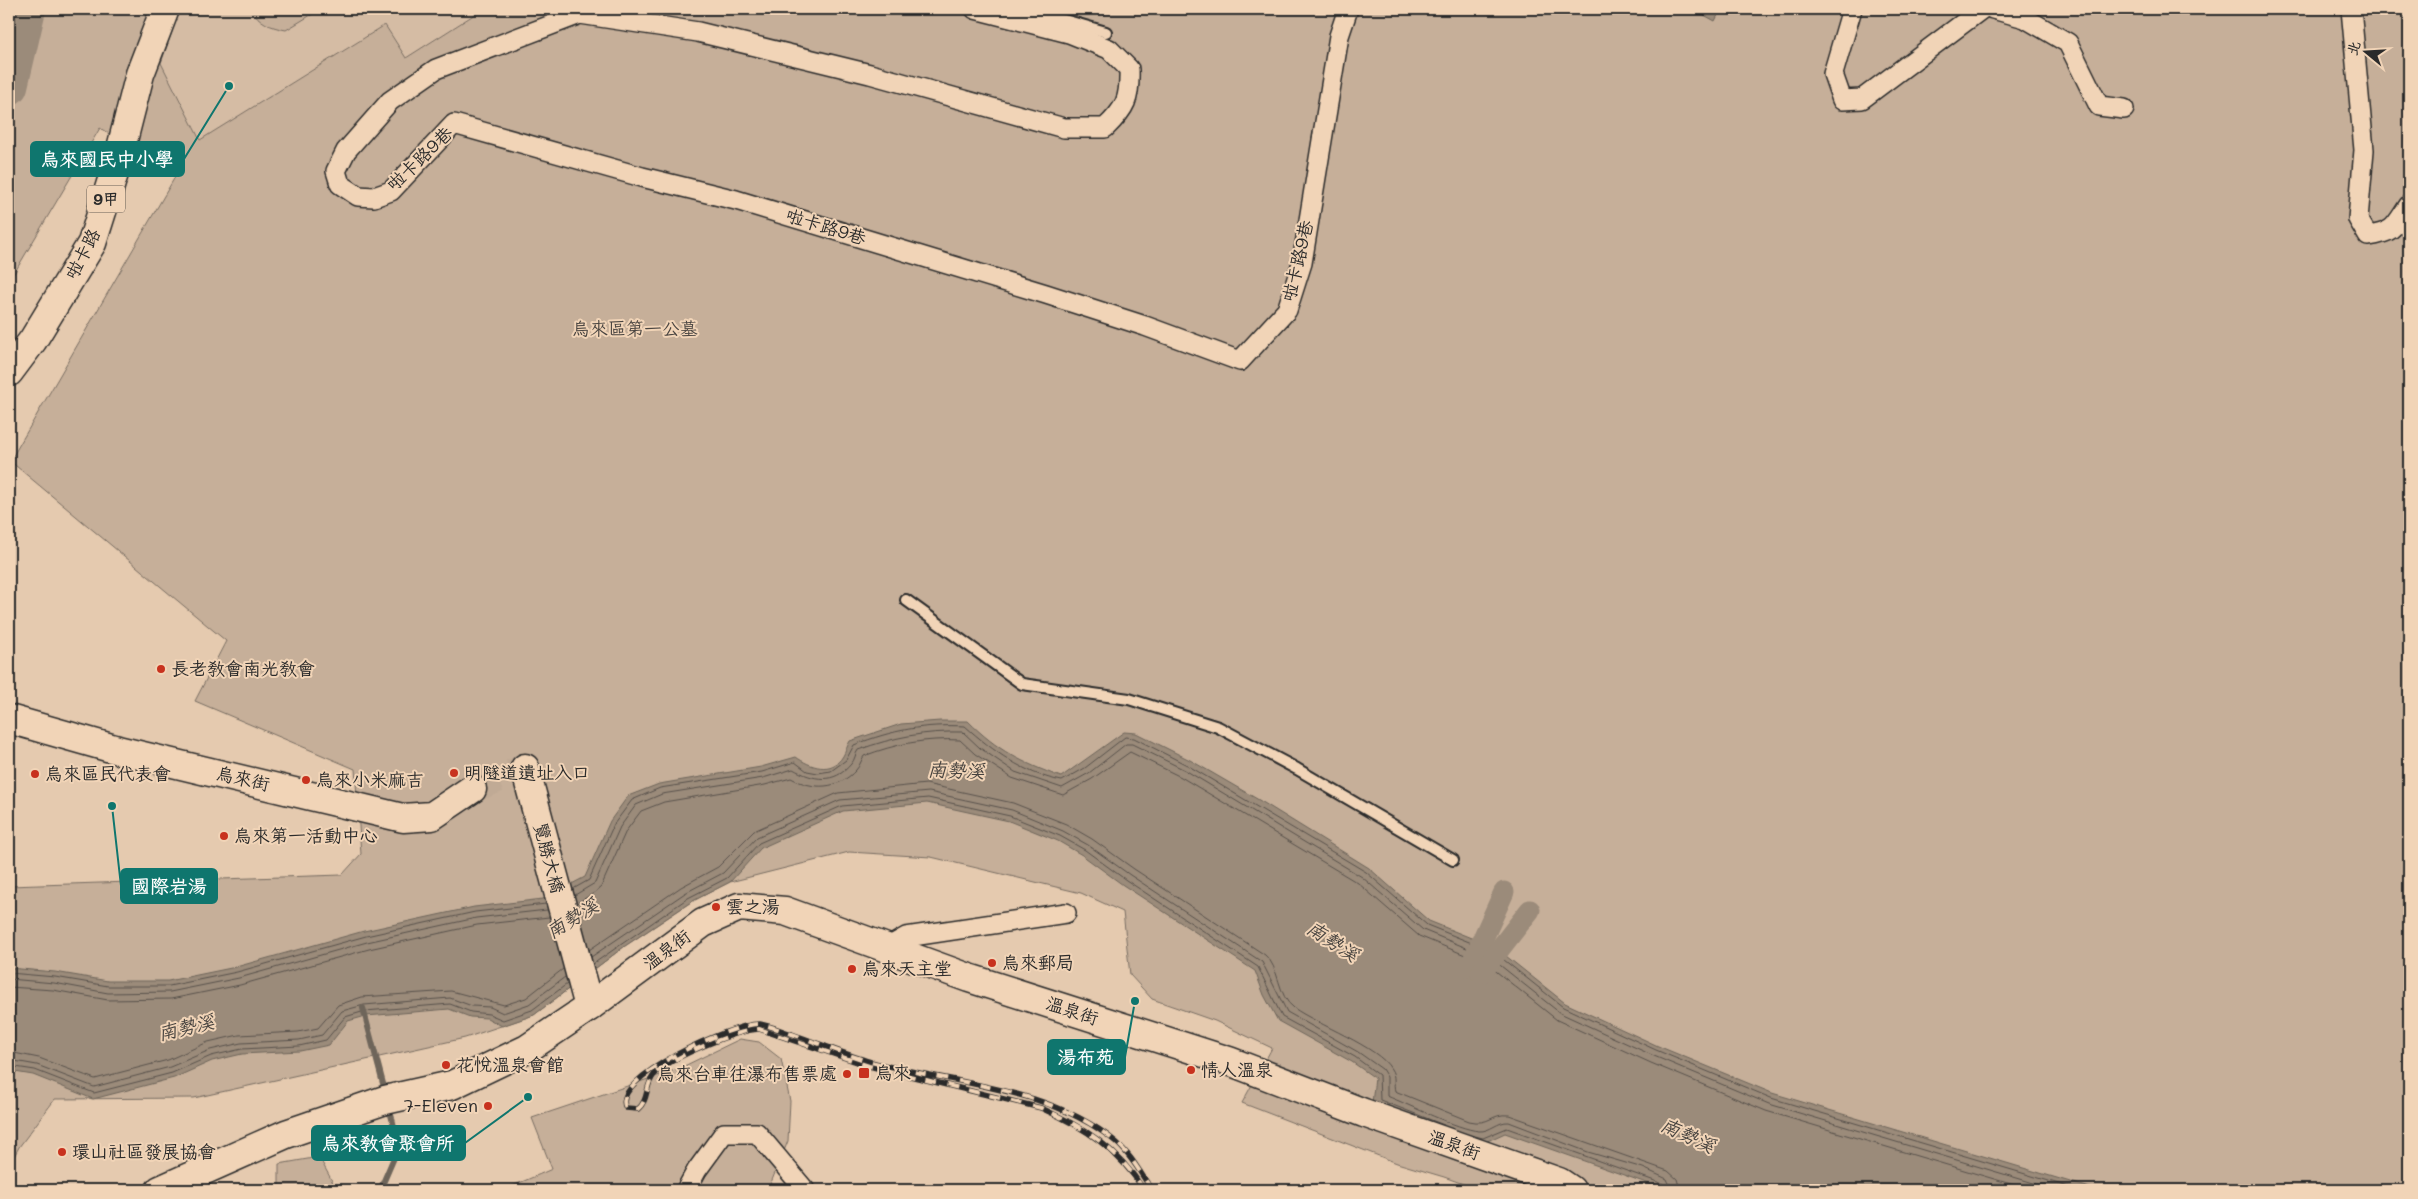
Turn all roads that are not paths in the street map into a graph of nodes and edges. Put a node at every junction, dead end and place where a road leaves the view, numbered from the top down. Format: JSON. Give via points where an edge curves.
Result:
{"nodes":[{"id":1,"x":165,"y":9,"type":"edge"},
{"id":2,"x":975,"y":9,"type":"edge"},
{"id":3,"x":1026,"y":9,"type":"edge"},
{"id":4,"x":1348,"y":9,"type":"edge"},
{"id":5,"x":1852,"y":9,"type":"edge"},
{"id":6,"x":1982,"y":9,"type":"edge"},
{"id":7,"x":1993,"y":9,"type":"edge"},
{"id":8,"x":2352,"y":9,"type":"edge"},
{"id":9,"x":1106,"y":32,"type":"dead end"},
{"id":10,"x":2124,"y":109,"type":"dead end"},
{"id":11,"x":2409,"y":205,"type":"edge"},
{"id":12,"x":9,"y":372,"type":"edge"},
{"id":13,"x":906,"y":600,"type":"dead end"},
{"id":14,"x":9,"y":719,"type":"edge"},
{"id":15,"x":525,"y":768,"type":"dead end"},
{"id":16,"x":472,"y":789,"type":"tunnel mouth"},
{"id":17,"x":1453,"y":860,"type":"dead end"},
{"id":18,"x":1066,"y":913,"type":"dead end"},
{"id":19,"x":885,"y":949,"type":"junction"},
{"id":20,"x":589,"y":1007,"type":"junction"},
{"id":21,"x":160,"y":1190,"type":"edge"},
{"id":22,"x":686,"y":1190,"type":"edge"},
{"id":23,"x":805,"y":1190,"type":"edge"},
{"id":24,"x":1571,"y":1190,"type":"edge"}],
"edges":[{"from":1,"to":12,"type":"street","name":"啦卡路","number":"9甲","via":[[140,74],[120,156],[92,243]]},
{"from":2,"to":4,"type":"street","name":"啦卡路9巷","via":[[1069,33],[1109,49],[1130,69],[1130,92],[1119,114],[1105,128],[1064,128],[870,74],[698,32],[580,14],[436,69],[390,101],[346,151],[336,171],[340,184],[358,196],[374,197],[391,191],[454,124],[642,178],[754,205],[1046,294],[1240,361],[1287,310],[1302,263],[1339,36]]},
{"from":3,"to":9,"type":"lane"},
{"from":5,"to":6,"type":"street","via":[[1834,74],[1842,100],[1862,99]]},
{"from":7,"to":10,"type":"street","via":[[2025,18],[2068,43],[2099,106]]},
{"from":8,"to":11,"type":"street","via":[[2364,150],[2358,218],[2368,236],[2384,234],[2393,230]]},
{"from":13,"to":17,"type":"lane","via":[[1022,684],[1129,699],[1218,727]]},
{"from":14,"to":16,"type":"street","name":"烏來街","via":[[118,750],[403,818],[432,816]]},
{"from":15,"to":20,"type":"street","name":"覽勝大橋"},
{"from":18,"to":19,"type":"street","via":[[906,937]]},
{"from":19,"to":20,"type":"street","name":"溫泉街","via":[[785,912],[739,907],[703,923]]},
{"from":19,"to":24,"type":"street","name":"溫泉街","via":[[1229,1062],[1559,1182]]},
{"from":20,"to":21,"type":"street","name":"溫泉街","via":[[527,1049],[452,1085],[385,1100],[286,1134]]},
{"from":22,"to":23,"type":"street","via":[[724,1133],[757,1133]]}]}
